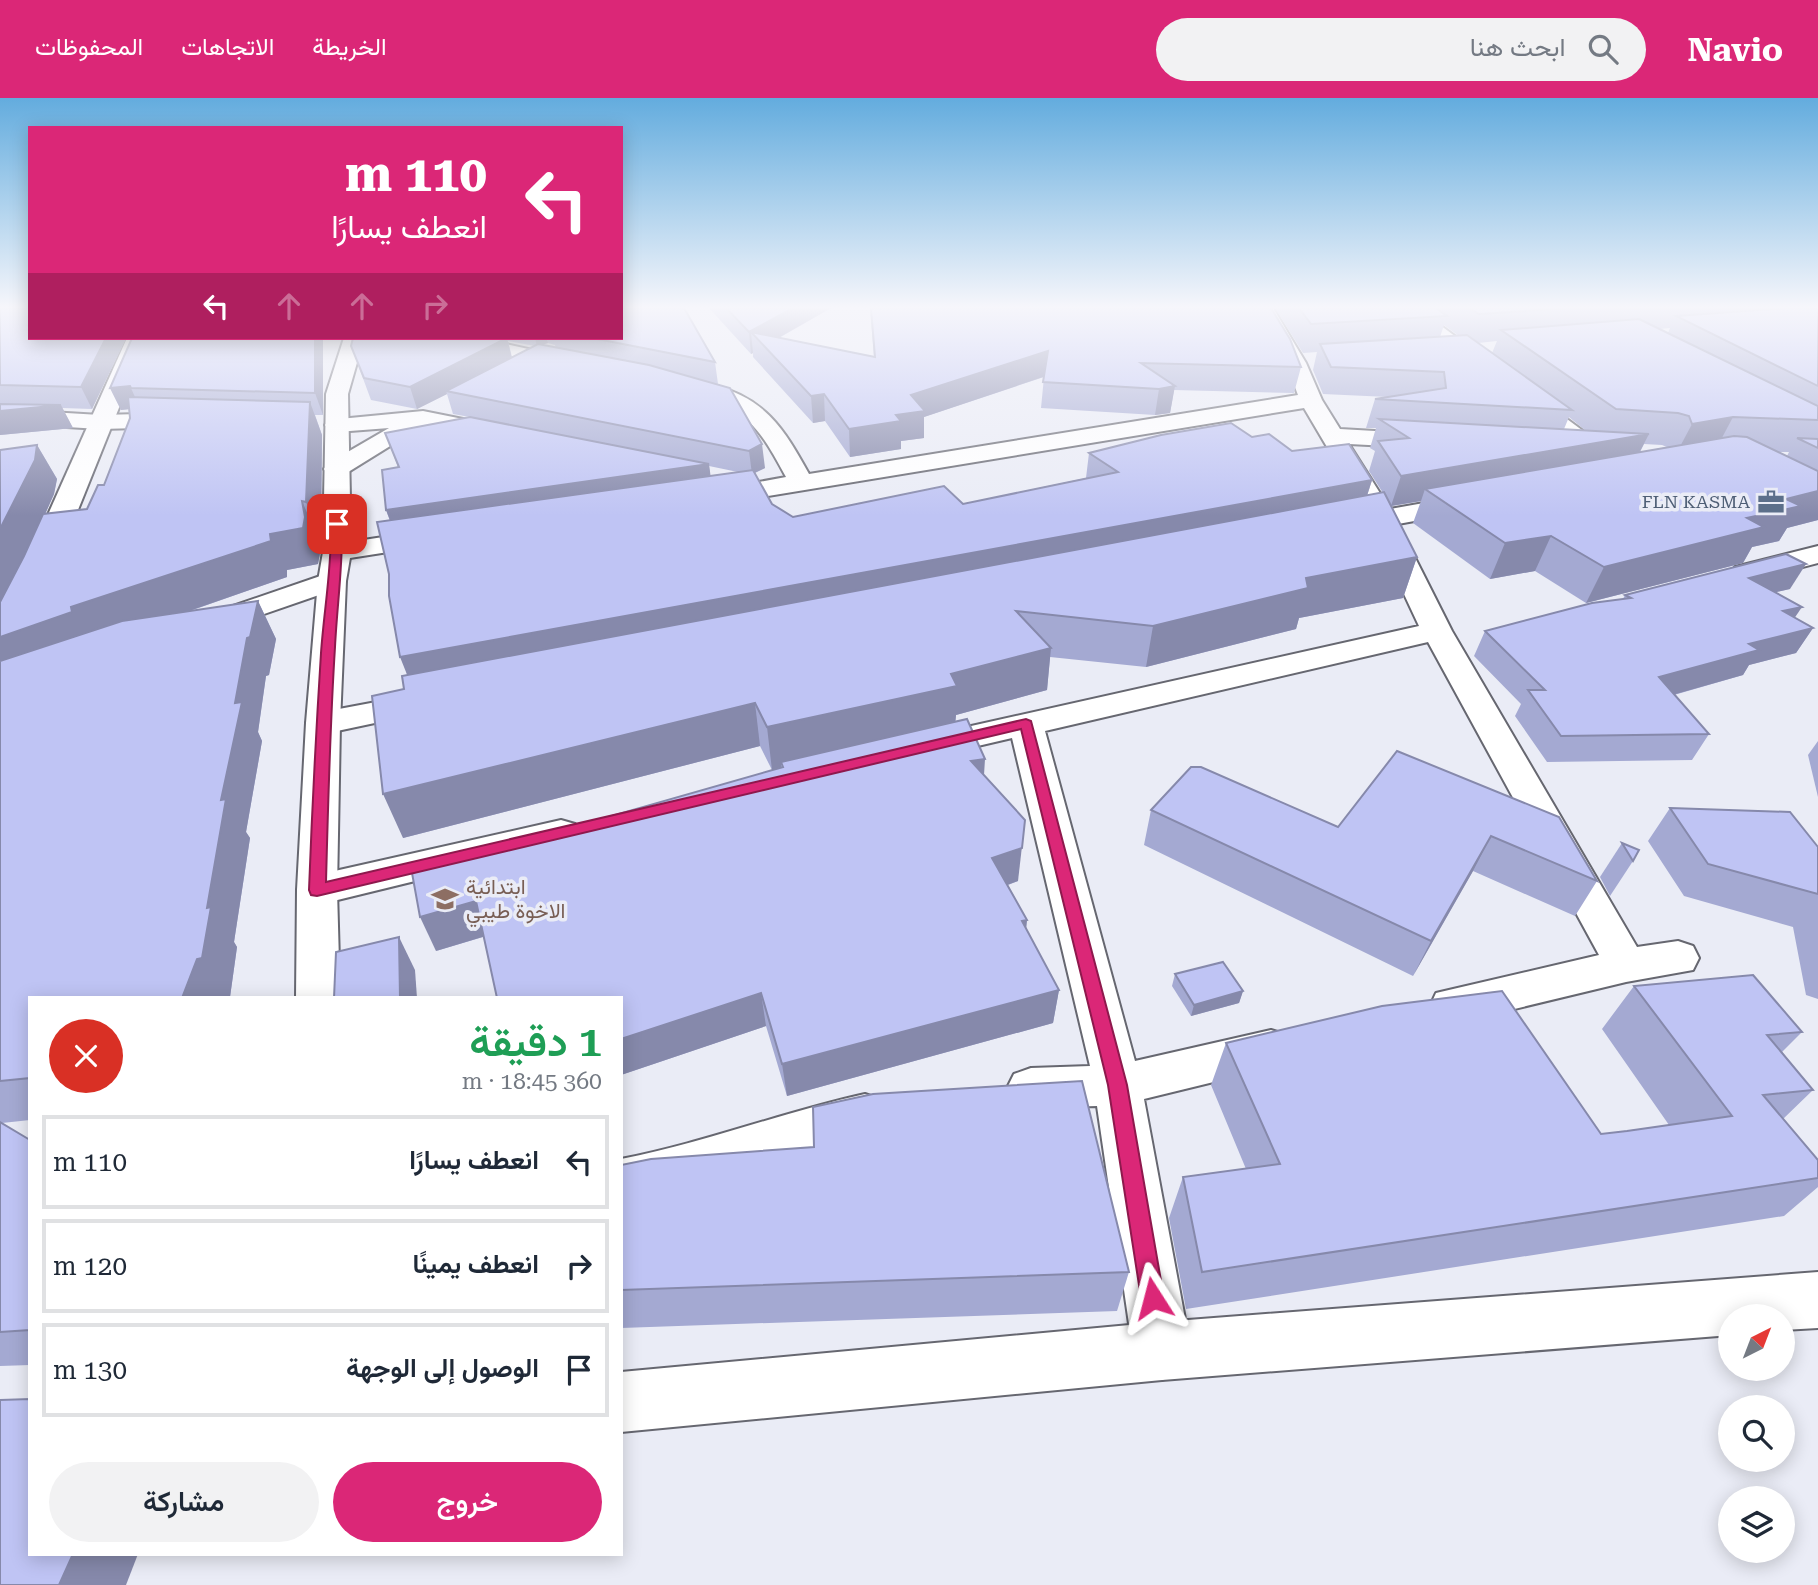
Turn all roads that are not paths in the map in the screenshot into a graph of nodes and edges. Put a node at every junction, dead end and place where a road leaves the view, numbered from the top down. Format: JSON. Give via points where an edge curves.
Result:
{"nodes":[{"id":1,"x":120,"y":377,"type":"edge"},
{"id":2,"x":338,"y":377,"type":"edge"},
{"id":3,"x":1302,"y":377,"type":"edge"},
{"id":4,"x":1499,"y":377,"type":"edge"},
{"id":5,"x":658,"y":379,"type":"edge"},
{"id":6,"x":457,"y":400,"type":"edge"},
{"id":7,"x":1311,"y":400,"type":"junction"},
{"id":8,"x":324,"y":410,"type":"junction"},
{"id":9,"x":0,"y":416,"type":"edge"},
{"id":10,"x":201,"y":417,"type":"edge"},
{"id":11,"x":423,"y":418,"type":"junction"},
{"id":12,"x":100,"y":422,"type":"junction"},
{"id":13,"x":1331,"y":436,"type":"junction"},
{"id":14,"x":516,"y":437,"type":"edge"},
{"id":15,"x":1454,"y":442,"type":"edge"},
{"id":16,"x":1550,"y":447,"type":"edge"},
{"id":17,"x":1591,"y":449,"type":"junction"},
{"id":18,"x":1632,"y":452,"type":"edge"},
{"id":19,"x":336,"y":468,"type":"junction"},
{"id":20,"x":704,"y":475,"type":"edge"},
{"id":21,"x":1586,"y":482,"type":"edge"},
{"id":22,"x":803,"y":483,"type":"junction"},
{"id":23,"x":771,"y":488,"type":"junction"},
{"id":24,"x":1491,"y":499,"type":"edge"},
{"id":25,"x":689,"y":500,"type":"edge"},
{"id":26,"x":1382,"y":518,"type":"junction"},
{"id":27,"x":1314,"y":531,"type":"edge"},
{"id":28,"x":459,"y":534,"type":"edge"},
{"id":29,"x":1818,"y":554,"type":"edge"},
{"id":30,"x":335,"y":567,"type":"junction"},
{"id":31,"x":1713,"y":582,"type":"edge"},
{"id":32,"x":30,"y":592,"type":"junction"},
{"id":33,"x":0,"y":597,"type":"edge"},
{"id":34,"x":179,"y":634,"type":"edge"},
{"id":35,"x":1453,"y":642,"type":"junction"},
{"id":36,"x":0,"y":652,"type":"edge"},
{"id":37,"x":446,"y":699,"type":"edge"},
{"id":38,"x":323,"y":723,"type":"junction"},
{"id":39,"x":1026,"y":724,"type":"junction"},
{"id":40,"x":892,"y":755,"type":"edge"},
{"id":41,"x":598,"y":824,"type":"edge"},
{"id":42,"x":317,"y":890,"type":"junction"},
{"id":43,"x":1678,"y":958,"type":"dead end"},
{"id":44,"x":1626,"y":965,"type":"junction"},
{"id":45,"x":318,"y":996,"type":"edge"},
{"id":46,"x":1412,"y":1016,"type":"edge"},
{"id":47,"x":1305,"y":1041,"type":"edge"},
{"id":48,"x":1118,"y":1085,"type":"junction"},
{"id":49,"x":993,"y":1089,"type":"edge"},
{"id":50,"x":901,"y":1107,"type":"edge"},
{"id":51,"x":623,"y":1183,"type":"edge"},
{"id":52,"x":1818,"y":1300,"type":"edge"},
{"id":53,"x":1162,"y":1351,"type":"junction"},
{"id":54,"x":623,"y":1402,"type":"edge"}],
"edges":[{"from":1,"to":12,"type":"street"},
{"from":2,"to":8,"type":"street"},
{"from":3,"to":7,"type":"street"},
{"from":4,"to":17,"type":"street"},
{"from":5,"to":22,"type":"street","via":[[728,396],[757,411]]},
{"from":6,"to":11,"type":"street"},
{"from":7,"to":13,"type":"street"},
{"from":7,"to":22,"type":"street"},
{"from":8,"to":11,"type":"street"},
{"from":8,"to":19,"type":"street"},
{"from":9,"to":12,"type":"street"},
{"from":10,"to":12,"type":"street"},
{"from":11,"to":14,"type":"street"},
{"from":11,"to":19,"type":"street"},
{"from":12,"to":32,"type":"street"},
{"from":13,"to":15,"type":"street"},
{"from":13,"to":26,"type":"street"},
{"from":16,"to":17,"type":"street"},
{"from":17,"to":18,"type":"street"},
{"from":17,"to":21,"type":"street","via":[[1627,475]]},
{"from":19,"to":30,"type":"street"},
{"from":20,"to":23,"type":"street"},
{"from":22,"to":23,"type":"street"},
{"from":23,"to":25,"type":"street"},
{"from":24,"to":26,"type":"street"},
{"from":26,"to":27,"type":"street"},
{"from":26,"to":35,"type":"street"},
{"from":28,"to":30,"type":"street"},
{"from":29,"to":31,"type":"street"},
{"from":30,"to":34,"type":"street"},
{"from":30,"to":38,"type":"street"},
{"from":32,"to":33,"type":"street"},
{"from":32,"to":36,"type":"street"},
{"from":35,"to":39,"type":"street"},
{"from":35,"to":44,"type":"street"},
{"from":37,"to":38,"type":"street"},
{"from":38,"to":42,"type":"street"},
{"from":39,"to":40,"type":"street"},
{"from":39,"to":48,"type":"street"},
{"from":41,"to":42,"type":"street"},
{"from":42,"to":45,"type":"street"},
{"from":43,"to":44,"type":"street"},
{"from":44,"to":46,"type":"street"},
{"from":47,"to":48,"type":"street"},
{"from":48,"to":49,"type":"street"},
{"from":48,"to":53,"type":"street"},
{"from":50,"to":51,"type":"street","via":[[822,1124],[655,1178]]},
{"from":52,"to":53,"type":"street"},
{"from":53,"to":54,"type":"street"}]}
